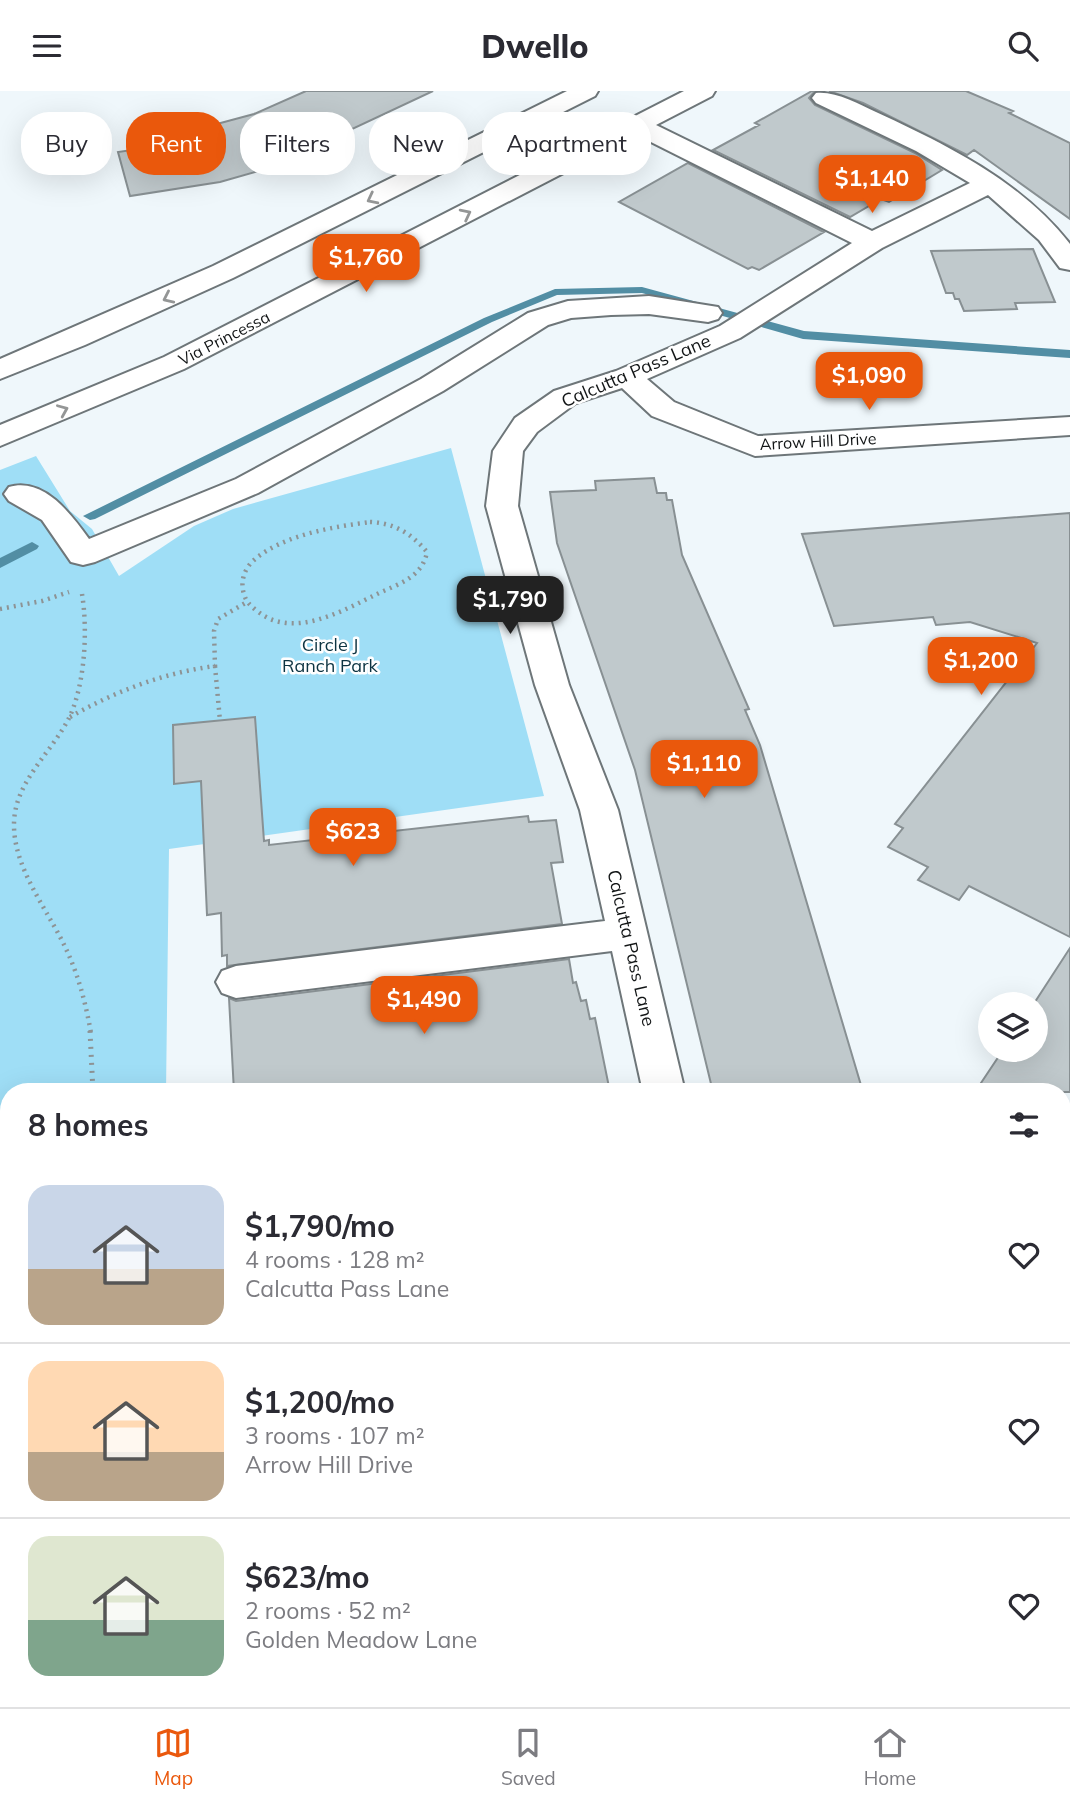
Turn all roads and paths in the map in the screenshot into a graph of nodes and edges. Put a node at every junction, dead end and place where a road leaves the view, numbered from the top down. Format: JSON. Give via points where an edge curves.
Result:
{"nodes":[{"id":1,"x":586,"y":91,"type":"edge"},
{"id":2,"x":704,"y":91,"type":"edge"},
{"id":3,"x":825,"y":98,"type":"dead end"},
{"id":4,"x":651,"y":118,"type":"edge"},
{"id":5,"x":651,"y":132,"type":"edge"},
{"id":6,"x":539,"y":175,"type":"edge"},
{"id":7,"x":988,"y":185,"type":"junction"},
{"id":8,"x":872,"y":242,"type":"junction"},
{"id":9,"x":1070,"y":262,"type":"edge"},
{"id":10,"x":719,"y":322,"type":"junction"},
{"id":11,"x":0,"y":370,"type":"edge"},
{"id":12,"x":627,"y":377,"type":"junction"},
{"id":13,"x":1070,"y":426,"type":"edge"},
{"id":14,"x":0,"y":436,"type":"edge"},
{"id":15,"x":0,"y":463,"type":"edge"},
{"id":16,"x":10,"y":497,"type":"edge"},
{"id":17,"x":81,"y":588,"type":"dead end"},
{"id":18,"x":247,"y":602,"type":"junction"},
{"id":19,"x":215,"y":666,"type":"junction"},
{"id":20,"x":70,"y":717,"type":"junction"},
{"id":21,"x":220,"y":721,"type":"dead end"},
{"id":22,"x":626,"y":934,"type":"junction"},
{"id":23,"x":236,"y":982,"type":"dead end"},
{"id":24,"x":94,"y":1083,"type":"edge"},
{"id":25,"x":662,"y":1083,"type":"edge"}],
"edges":[{"from":1,"to":11,"type":"street","one_way":true,"via":[[238,267]]},
{"from":2,"to":4,"type":"street","name":"Via Princessa"},
{"from":3,"to":7,"type":"street","via":[[935,149]]},
{"from":5,"to":8,"type":"street"},
{"from":14,"to":6,"type":"street","name":"Via Princessa","one_way":true,"via":[[174,363]]},
{"from":7,"to":8,"type":"street","name":"Calcutta Pass Lane"},
{"from":7,"to":9,"type":"street","via":[[1059,245]]},
{"from":8,"to":10,"type":"street","name":"Calcutta Pass Lane","via":[[783,297]]},
{"from":10,"to":12,"type":"street","name":"Calcutta Pass Lane"},
{"from":10,"to":16,"type":"street","via":[[649,305],[568,310],[538,319],[432,385],[247,486],[83,554],[53,513]]},
{"from":12,"to":13,"type":"street","name":"Arrow Hill Drive","via":[[663,409],[755,446]]},
{"from":12,"to":22,"type":"street","name":"Calcutta Pass Lane","via":[[565,397],[526,425],[508,451],[502,506],[552,685],[599,810]]},
{"from":15,"to":16,"type":"street"},
{"from":17,"to":20,"type":"path","via":[[86,615]]},
{"from":18,"to":18,"type":"path","via":[[242,591],[246,570],[257,558],[341,524],[383,523],[403,529],[427,552],[416,575],[320,621],[278,622],[260,616]]},
{"from":18,"to":19,"type":"path","via":[[218,619]]},
{"from":19,"to":20,"type":"path","via":[[126,688]]},
{"from":19,"to":21,"type":"path"},
{"from":20,"to":24,"type":"path","via":[[27,783],[15,808],[14,825],[23,861],[69,954],[88,1014]]},
{"from":22,"to":23,"type":"street"},
{"from":22,"to":25,"type":"street","name":"Calcutta Pass Lane"}]}
